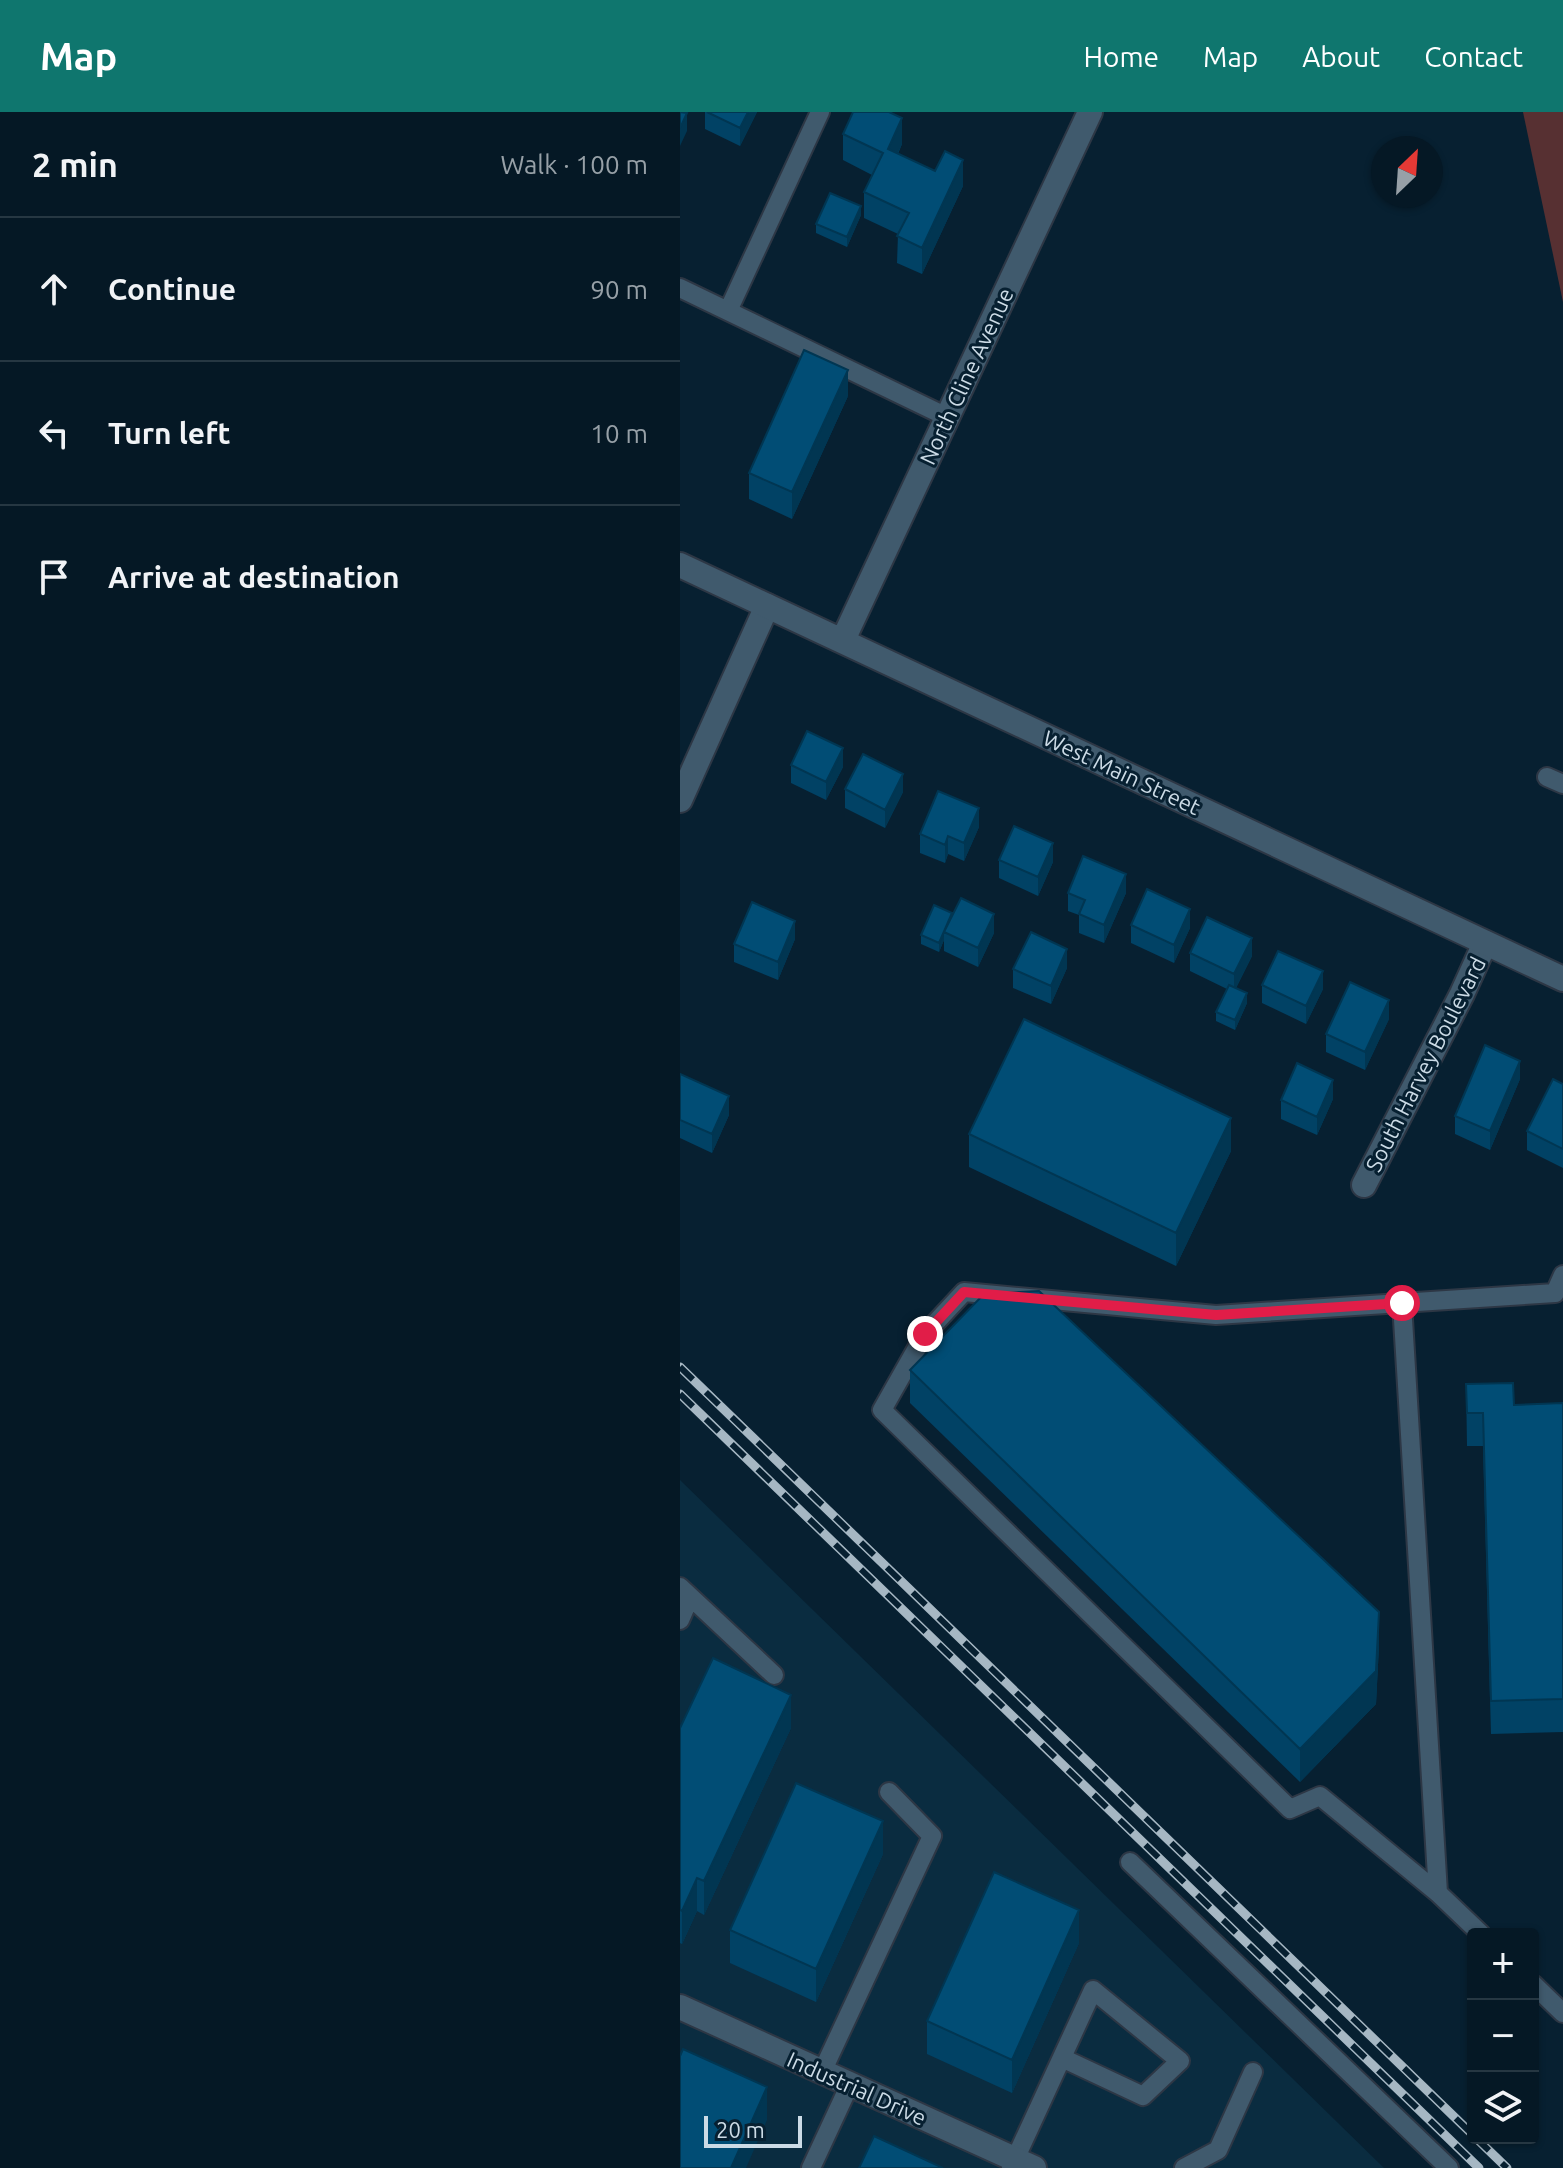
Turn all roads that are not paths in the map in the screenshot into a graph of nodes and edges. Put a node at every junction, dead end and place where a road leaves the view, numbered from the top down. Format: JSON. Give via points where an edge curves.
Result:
{"nodes":[{"id":1,"x":820,"y":112,"type":"edge"},
{"id":2,"x":1090,"y":112,"type":"edge"},
{"id":3,"x":680,"y":288,"type":"edge"},
{"id":4,"x":728,"y":311,"type":"junction"},
{"id":5,"x":947,"y":417,"type":"junction"},
{"id":6,"x":680,"y":565,"type":"edge"},
{"id":7,"x":767,"y":606,"type":"junction"},
{"id":8,"x":843,"y":640,"type":"junction"},
{"id":9,"x":680,"y":800,"type":"edge"},
{"id":10,"x":1485,"y":943,"type":"junction"},
{"id":11,"x":1563,"y":979,"type":"edge"},
{"id":12,"x":1364,"y":1185,"type":"dead end"},
{"id":13,"x":1563,"y":1275,"type":"edge"},
{"id":14,"x":1402,"y":1303,"type":"junction"},
{"id":15,"x":685,"y":1592,"type":"edge"},
{"id":16,"x":680,"y":1620,"type":"edge"},
{"id":17,"x":774,"y":1675,"type":"dead end"},
{"id":18,"x":889,"y":1792,"type":"dead end"},
{"id":19,"x":1130,"y":1862,"type":"dead end"},
{"id":20,"x":1438,"y":1893,"type":"junction"},
{"id":21,"x":1475,"y":1928,"type":"edge"},
{"id":22,"x":1539,"y":1990,"type":"edge"},
{"id":23,"x":680,"y":2007,"type":"edge"},
{"id":24,"x":1563,"y":2013,"type":"edge"},
{"id":25,"x":1062,"y":2058,"type":"junction"},
{"id":26,"x":822,"y":2072,"type":"junction"},
{"id":27,"x":1253,"y":2072,"type":"dead end"},
{"id":28,"x":850,"y":2084,"type":"junction"},
{"id":29,"x":1020,"y":2165,"type":"edge"},
{"id":30,"x":811,"y":2168,"type":"edge"},
{"id":31,"x":1184,"y":2168,"type":"edge"},
{"id":32,"x":1449,"y":2168,"type":"edge"}],
"edges":[{"from":1,"to":4,"type":"lane"},
{"from":2,"to":5,"type":"street","name":"North Cline Avenue"},
{"from":3,"to":4,"type":"lane"},
{"from":4,"to":5,"type":"lane"},
{"from":5,"to":8,"type":"street","name":"North Cline Avenue"},
{"from":6,"to":7,"type":"street","name":"West Main Street"},
{"from":7,"to":8,"type":"street","name":"West Main Street"},
{"from":7,"to":9,"type":"street"},
{"from":8,"to":10,"type":"street","name":"West Main Street"},
{"from":10,"to":11,"type":"street","name":"West Main Street"},
{"from":10,"to":12,"type":"street","name":"South Harvey Boulevard"},
{"from":13,"to":14,"type":"lane","via":[[1555,1293]]},
{"from":14,"to":20,"type":"lane"},
{"from":14,"to":20,"type":"lane","via":[[1216,1315],[964,1292],[925,1334],[882,1410],[1290,1809],[1320,1796]]},
{"from":15,"to":16,"type":"lane"},
{"from":15,"to":17,"type":"lane"},
{"from":18,"to":26,"type":"lane","via":[[932,1836]]},
{"from":19,"to":32,"type":"lane"},
{"from":20,"to":21,"type":"lane"},
{"from":22,"to":24,"type":"lane"},
{"from":23,"to":26,"type":"street","name":"Industrial Drive"},
{"from":25,"to":25,"type":"lane","via":[[1093,1990],[1180,2061],[1143,2096]]},
{"from":25,"to":29,"type":"lane"},
{"from":26,"to":28,"type":"street","name":"Industrial Drive"},
{"from":27,"to":31,"type":"lane","via":[[1218,2150]]},
{"from":28,"to":29,"type":"street","name":"Industrial Drive"},
{"from":28,"to":30,"type":"lane"}]}
